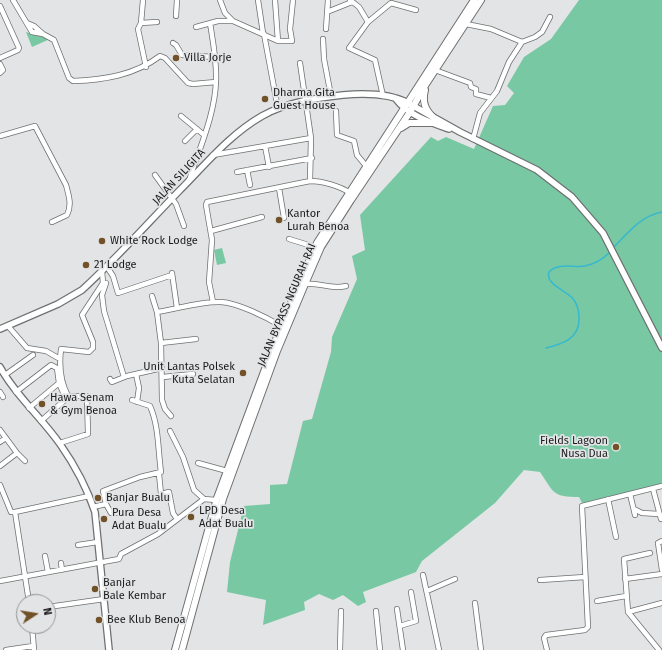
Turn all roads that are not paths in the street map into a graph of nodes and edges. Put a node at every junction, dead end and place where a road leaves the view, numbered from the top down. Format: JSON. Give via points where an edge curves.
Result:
{"nodes":[{"id":1,"x":13,"y":0,"type":"edge"},
{"id":2,"x":143,"y":0,"type":"edge"},
{"id":3,"x":177,"y":0,"type":"edge"},
{"id":4,"x":220,"y":0,"type":"edge"},
{"id":5,"x":258,"y":0,"type":"edge"},
{"id":6,"x":275,"y":0,"type":"edge"},
{"id":7,"x":293,"y":0,"type":"edge"},
{"id":8,"x":328,"y":0,"type":"edge"},
{"id":9,"x":474,"y":0,"type":"edge"},
{"id":10,"x":481,"y":0,"type":"edge"},
{"id":11,"x":351,"y":1,"type":"edge"},
{"id":12,"x":0,"y":6,"type":"edge"},
{"id":13,"x":416,"y":10,"type":"dead end"},
{"id":14,"x":327,"y":12,"type":"junction"},
{"id":15,"x":176,"y":16,"type":"dead end"},
{"id":16,"x":550,"y":17,"type":"dead end"},
{"id":17,"x":233,"y":21,"type":"junction"},
{"id":18,"x":157,"y":22,"type":"dead end"},
{"id":19,"x":368,"y":22,"type":"junction"},
{"id":20,"x":141,"y":23,"type":"junction"},
{"id":21,"x":210,"y":23,"type":"junction"},
{"id":22,"x":466,"y":24,"type":"junction"},
{"id":23,"x":196,"y":27,"type":"dead end"},
{"id":24,"x":326,"y":29,"type":"dead end"},
{"id":25,"x":264,"y":33,"type":"junction"},
{"id":26,"x":323,"y":39,"type":"dead end"},
{"id":27,"x":278,"y":41,"type":"junction"},
{"id":28,"x":522,"y":42,"type":"junction"},
{"id":29,"x":173,"y":43,"type":"dead end"},
{"id":30,"x":215,"y":57,"type":"junction"},
{"id":31,"x":0,"y":58,"type":"edge"},
{"id":32,"x":300,"y":63,"type":"dead end"},
{"id":33,"x":0,"y":64,"type":"edge"},
{"id":34,"x":146,"y":67,"type":"junction"},
{"id":35,"x":436,"y":70,"type":"junction"},
{"id":36,"x":0,"y":73,"type":"edge"},
{"id":37,"x":216,"y":82,"type":"junction"},
{"id":38,"x":426,"y":84,"type":"junction"},
{"id":39,"x":331,"y":96,"type":"junction"},
{"id":40,"x":383,"y":96,"type":"junction"},
{"id":41,"x":491,"y":98,"type":"junction"},
{"id":42,"x":306,"y":100,"type":"junction"},
{"id":43,"x":278,"y":108,"type":"junction"},
{"id":44,"x":409,"y":108,"type":"junction"},
{"id":45,"x":336,"y":111,"type":"dead end"},
{"id":46,"x":182,"y":116,"type":"dead end"},
{"id":47,"x":433,"y":121,"type":"junction"},
{"id":48,"x":197,"y":129,"type":"junction"},
{"id":49,"x":399,"y":129,"type":"junction"},
{"id":50,"x":204,"y":135,"type":"junction"},
{"id":51,"x":0,"y":136,"type":"edge"},
{"id":52,"x":311,"y":138,"type":"junction"},
{"id":53,"x":474,"y":138,"type":"junction"},
{"id":54,"x":185,"y":141,"type":"dead end"},
{"id":55,"x":265,"y":146,"type":"junction"},
{"id":56,"x":213,"y":155,"type":"junction"},
{"id":57,"x":312,"y":158,"type":"junction"},
{"id":58,"x":367,"y":166,"type":"junction"},
{"id":59,"x":269,"y":167,"type":"junction"},
{"id":60,"x":247,"y":170,"type":"junction"},
{"id":61,"x":237,"y":172,"type":"dead end"},
{"id":62,"x":155,"y":175,"type":"dead end"},
{"id":63,"x":188,"y":181,"type":"junction"},
{"id":64,"x":310,"y":181,"type":"junction"},
{"id":65,"x":250,"y":184,"type":"dead end"},
{"id":66,"x":279,"y":188,"type":"junction"},
{"id":67,"x":350,"y":194,"type":"junction"},
{"id":68,"x":172,"y":199,"type":"junction"},
{"id":69,"x":262,"y":217,"type":"dead end"},
{"id":70,"x":284,"y":218,"type":"dead end"},
{"id":71,"x":52,"y":222,"type":"dead end"},
{"id":72,"x":184,"y":226,"type":"dead end"},
{"id":73,"x":211,"y":231,"type":"junction"},
{"id":74,"x":289,"y":239,"type":"dead end"},
{"id":75,"x":315,"y":247,"type":"junction"},
{"id":76,"x":104,"y":269,"type":"junction"},
{"id":77,"x":304,"y":284,"type":"junction"},
{"id":78,"x":346,"y":286,"type":"dead end"},
{"id":79,"x":152,"y":296,"type":"dead end"},
{"id":80,"x":213,"y":302,"type":"junction"},
{"id":81,"x":177,"y":308,"type":"junction"},
{"id":82,"x":157,"y":312,"type":"junction"},
{"id":83,"x":8,"y":326,"type":"junction"},
{"id":84,"x":281,"y":326,"type":"junction"},
{"id":85,"x":0,"y":329,"type":"edge"},
{"id":86,"x":196,"y":339,"type":"dead end"},
{"id":87,"x":161,"y":343,"type":"junction"},
{"id":88,"x":662,"y":348,"type":"edge"},
{"id":89,"x":33,"y":355,"type":"dead end"},
{"id":90,"x":60,"y":359,"type":"junction"},
{"id":91,"x":0,"y":367,"type":"edge"},
{"id":92,"x":162,"y":368,"type":"junction"},
{"id":93,"x":136,"y":374,"type":"junction"},
{"id":94,"x":193,"y":374,"type":"dead end"},
{"id":95,"x":3,"y":375,"type":"edge"},
{"id":96,"x":124,"y":377,"type":"junction"},
{"id":97,"x":163,"y":377,"type":"junction"},
{"id":98,"x":110,"y":379,"type":"dead end"},
{"id":99,"x":59,"y":383,"type":"junction"},
{"id":100,"x":0,"y":392,"type":"edge"},
{"id":101,"x":16,"y":392,"type":"junction"},
{"id":102,"x":3,"y":397,"type":"dead end"},
{"id":103,"x":29,"y":408,"type":"junction"},
{"id":104,"x":171,"y":416,"type":"dead end"},
{"id":105,"x":41,"y":421,"type":"junction"},
{"id":106,"x":0,"y":430,"type":"edge"},
{"id":107,"x":170,"y":431,"type":"dead end"},
{"id":108,"x":6,"y":438,"type":"junction"},
{"id":109,"x":0,"y":442,"type":"edge"},
{"id":110,"x":60,"y":443,"type":"junction"},
{"id":111,"x":17,"y":452,"type":"junction"},
{"id":112,"x":25,"y":461,"type":"dead end"},
{"id":113,"x":198,"y":463,"type":"dead end"},
{"id":114,"x":0,"y":466,"type":"edge"},
{"id":115,"x":227,"y":470,"type":"junction"},
{"id":116,"x":159,"y":474,"type":"junction"},
{"id":117,"x":0,"y":484,"type":"edge"},
{"id":118,"x":662,"y":486,"type":"edge"},
{"id":119,"x":652,"y":489,"type":"junction"},
{"id":120,"x":1,"y":490,"type":"edge"},
{"id":121,"x":630,"y":494,"type":"junction"},
{"id":122,"x":89,"y":496,"type":"junction"},
{"id":123,"x":204,"y":498,"type":"junction"},
{"id":124,"x":608,"y":499,"type":"junction"},
{"id":125,"x":216,"y":500,"type":"junction"},
{"id":126,"x":106,"y":504,"type":"junction"},
{"id":127,"x":93,"y":508,"type":"junction"},
{"id":128,"x":634,"y":509,"type":"junction"},
{"id":129,"x":15,"y":512,"type":"junction"},
{"id":130,"x":129,"y":512,"type":"dead end"},
{"id":131,"x":659,"y":514,"type":"junction"},
{"id":132,"x":635,"y":515,"type":"dead end"},
{"id":133,"x":661,"y":519,"type":"dead end"},
{"id":134,"x":177,"y":520,"type":"junction"},
{"id":135,"x":616,"y":538,"type":"dead end"},
{"id":136,"x":98,"y":542,"type":"junction"},
{"id":137,"x":662,"y":542,"type":"edge"},
{"id":138,"x":78,"y":545,"type":"dead end"},
{"id":139,"x":650,"y":553,"type":"dead end"},
{"id":140,"x":45,"y":556,"type":"dead end"},
{"id":141,"x":204,"y":558,"type":"junction"},
{"id":142,"x":61,"y":563,"type":"dead end"},
{"id":143,"x":101,"y":563,"type":"junction"},
{"id":144,"x":62,"y":570,"type":"junction"},
{"id":145,"x":662,"y":570,"type":"edge"},
{"id":146,"x":48,"y":572,"type":"junction"},
{"id":147,"x":662,"y":574,"type":"edge"},
{"id":148,"x":423,"y":575,"type":"dead end"},
{"id":149,"x":25,"y":577,"type":"junction"},
{"id":150,"x":585,"y":577,"type":"junction"},
{"id":151,"x":455,"y":579,"type":"dead end"},
{"id":152,"x":625,"y":579,"type":"junction"},
{"id":153,"x":540,"y":580,"type":"dead end"},
{"id":154,"x":0,"y":581,"type":"edge"},
{"id":155,"x":427,"y":591,"type":"junction"},
{"id":156,"x":411,"y":592,"type":"dead end"},
{"id":157,"x":28,"y":594,"type":"edge"},
{"id":158,"x":626,"y":596,"type":"junction"},
{"id":159,"x":104,"y":600,"type":"junction"},
{"id":160,"x":597,"y":601,"type":"dead end"},
{"id":161,"x":475,"y":603,"type":"dead end"},
{"id":162,"x":662,"y":603,"type":"edge"},
{"id":163,"x":56,"y":606,"type":"edge"},
{"id":164,"x":397,"y":609,"type":"dead end"},
{"id":165,"x":341,"y":611,"type":"dead end"},
{"id":166,"x":376,"y":611,"type":"dead end"},
{"id":167,"x":628,"y":612,"type":"junction"},
{"id":168,"x":400,"y":626,"type":"junction"},
{"id":169,"x":32,"y":634,"type":"edge"},
{"id":170,"x":33,"y":648,"type":"edge"},
{"id":171,"x":6,"y":650,"type":"edge"},
{"id":172,"x":109,"y":650,"type":"edge"},
{"id":173,"x":175,"y":650,"type":"edge"},
{"id":174,"x":182,"y":650,"type":"edge"},
{"id":175,"x":340,"y":650,"type":"edge"},
{"id":176,"x":380,"y":650,"type":"edge"},
{"id":177,"x":403,"y":650,"type":"edge"},
{"id":178,"x":439,"y":650,"type":"edge"},
{"id":179,"x":481,"y":650,"type":"edge"},
{"id":180,"x":546,"y":650,"type":"edge"},
{"id":181,"x":659,"y":650,"type":"edge"}],
"edges":[{"from":1,"to":34,"type":"street","via":[[27,23],[54,40],[69,78],[73,81],[120,75]]},
{"from":2,"to":20,"type":"street"},
{"from":3,"to":15,"type":"street"},
{"from":4,"to":17,"type":"street","via":[[225,13]]},
{"from":5,"to":25,"type":"street"},
{"from":6,"to":27,"type":"street"},
{"from":7,"to":27,"type":"street","via":[[290,29],[292,41]]},
{"from":8,"to":14,"type":"street"},
{"from":9,"to":44,"type":"highway","name":"JALAN BYPASS NGURAH RAI"},
{"from":10,"to":22,"type":"highway","name":"JALAN BYPASS NGURAH RAI"},
{"from":11,"to":14,"type":"street"},
{"from":11,"to":19,"type":"street","via":[[359,7]]},
{"from":12,"to":31,"type":"street","via":[[19,48]]},
{"from":13,"to":19,"type":"street","via":[[391,3]]},
{"from":14,"to":24,"type":"street"},
{"from":16,"to":28,"type":"street","via":[[539,36]]},
{"from":17,"to":21,"type":"street"},
{"from":17,"to":25,"type":"street"},
{"from":18,"to":20,"type":"street"},
{"from":19,"to":40,"type":"street","via":[[348,48],[376,60]]},
{"from":20,"to":34,"type":"street","via":[[138,31]]},
{"from":21,"to":23,"type":"street"},
{"from":21,"to":30,"type":"street"},
{"from":22,"to":28,"type":"street","via":[[491,29]]},
{"from":22,"to":35,"type":"highway","name":"JALAN BYPASS NGURAH RAI"},
{"from":25,"to":27,"type":"street"},
{"from":25,"to":43,"type":"street"},
{"from":26,"to":39,"type":"street"},
{"from":28,"to":41,"type":"street"},
{"from":29,"to":30,"type":"street","via":[[182,55]]},
{"from":30,"to":37,"type":"street"},
{"from":32,"to":42,"type":"street"},
{"from":33,"to":36,"type":"street","via":[[3,70]]},
{"from":34,"to":37,"type":"street","via":[[160,56],[188,83]]},
{"from":35,"to":38,"type":"highway","name":"JALAN BYPASS NGURAH RAI"},
{"from":35,"to":41,"type":"street","via":[[470,83],[471,87],[476,89],[476,94]]},
{"from":37,"to":50,"type":"street"},
{"from":38,"to":44,"type":"highway","name":"JALAN BYPASS NGURAH RAI"},
{"from":38,"to":47,"type":"highway","via":[[424,106]]},
{"from":39,"to":40,"type":"main road","name":"JALAN SILIGITA"},
{"from":39,"to":42,"type":"main road","name":"JALAN SILIGITA"},
{"from":40,"to":44,"type":"main road","name":"JALAN SILIGITA","via":[[396,98]]},
{"from":41,"to":53,"type":"street","via":[[480,113]]},
{"from":42,"to":43,"type":"main road","name":"JALAN SILIGITA"},
{"from":42,"to":52,"type":"street"},
{"from":43,"to":56,"type":"main road","name":"JALAN SILIGITA","via":[[261,116]]},
{"from":44,"to":47,"type":"main road","name":"JALAN SILIGITA"},
{"from":44,"to":49,"type":"highway","name":"JALAN BYPASS NGURAH RAI"},
{"from":44,"to":58,"type":"highway","name":"JALAN BYPASS NGURAH RAI"},
{"from":45,"to":58,"type":"street","via":[[337,135],[354,141],[357,155]]},
{"from":46,"to":48,"type":"street"},
{"from":47,"to":49,"type":"highway","via":[[409,123]]},
{"from":47,"to":53,"type":"main road","name":"JALAN SILIGITA"},
{"from":48,"to":50,"type":"street"},
{"from":48,"to":54,"type":"street"},
{"from":49,"to":77,"type":"highway","name":"JALAN BYPASS NGURAH RAI","via":[[326,240]]},
{"from":50,"to":63,"type":"street"},
{"from":51,"to":71,"type":"street","via":[[35,126],[69,195],[70,206],[67,215]]},
{"from":52,"to":55,"type":"street"},
{"from":52,"to":57,"type":"street"},
{"from":53,"to":88,"type":"main road","name":"JALAN SILIGITA","via":[[537,170],[556,184],[588,215],[610,245]]},
{"from":55,"to":56,"type":"street"},
{"from":55,"to":59,"type":"street"},
{"from":56,"to":63,"type":"main road","name":"JALAN SILIGITA"},
{"from":57,"to":59,"type":"street"},
{"from":57,"to":64,"type":"street"},
{"from":58,"to":67,"type":"highway","name":"JALAN BYPASS NGURAH RAI"},
{"from":59,"to":60,"type":"street"},
{"from":60,"to":61,"type":"street"},
{"from":60,"to":65,"type":"street"},
{"from":62,"to":68,"type":"street"},
{"from":63,"to":68,"type":"main road","name":"JALAN SILIGITA"},
{"from":64,"to":66,"type":"street"},
{"from":64,"to":67,"type":"street","via":[[345,190]]},
{"from":66,"to":70,"type":"street"},
{"from":66,"to":73,"type":"street","via":[[207,202]]},
{"from":67,"to":75,"type":"highway","name":"JALAN BYPASS NGURAH RAI"},
{"from":68,"to":72,"type":"street"},
{"from":68,"to":76,"type":"main road","name":"JALAN SILIGITA"},
{"from":69,"to":73,"type":"street"},
{"from":73,"to":80,"type":"street","via":[[209,282]]},
{"from":74,"to":75,"type":"street"},
{"from":75,"to":84,"type":"highway","name":"JALAN BYPASS NGURAH RAI"},
{"from":76,"to":81,"type":"street","via":[[112,276],[118,293],[172,274]]},
{"from":76,"to":83,"type":"main road","name":"JALAN SILIGITA","via":[[77,294]]},
{"from":76,"to":90,"type":"street","via":[[103,283],[82,315],[93,348],[89,352],[61,349]]},
{"from":76,"to":96,"type":"street","via":[[104,311]]},
{"from":77,"to":78,"type":"street","via":[[317,283],[332,288]]},
{"from":77,"to":141,"type":"highway","name":"JALAN BYPASS NGURAH RAI","via":[[222,499]]},
{"from":79,"to":82,"type":"street"},
{"from":80,"to":81,"type":"street"},
{"from":80,"to":84,"type":"street","via":[[228,303],[245,309]]},
{"from":81,"to":82,"type":"street"},
{"from":82,"to":87,"type":"street"},
{"from":83,"to":85,"type":"main road","name":"JALAN SILIGITA"},
{"from":83,"to":90,"type":"street","via":[[27,348],[46,351]]},
{"from":84,"to":115,"type":"highway","name":"JALAN BYPASS NGURAH RAI"},
{"from":86,"to":87,"type":"street"},
{"from":87,"to":92,"type":"street"},
{"from":89,"to":95,"type":"street"},
{"from":90,"to":110,"type":"street","via":[[63,387],[68,396],[87,397],[88,434]]},
{"from":91,"to":95,"type":"main road"},
{"from":92,"to":93,"type":"street"},
{"from":92,"to":97,"type":"street"},
{"from":93,"to":96,"type":"street"},
{"from":93,"to":116,"type":"street","via":[[138,388],[134,401],[150,406],[154,418],[161,472]]},
{"from":94,"to":97,"type":"street"},
{"from":95,"to":101,"type":"main road"},
{"from":96,"to":98,"type":"street","via":[[112,382]]},
{"from":97,"to":104,"type":"street","via":[[162,400],[165,410]]},
{"from":99,"to":101,"type":"street","via":[[56,368],[51,365]]},
{"from":99,"to":103,"type":"street"},
{"from":99,"to":105,"type":"street","via":[[66,399]]},
{"from":100,"to":102,"type":"street"},
{"from":101,"to":103,"type":"main road"},
{"from":103,"to":105,"type":"main road"},
{"from":105,"to":110,"type":"main road"},
{"from":106,"to":108,"type":"street"},
{"from":107,"to":123,"type":"street","via":[[183,457],[193,487]]},
{"from":108,"to":109,"type":"street"},
{"from":108,"to":111,"type":"street"},
{"from":110,"to":122,"type":"main road"},
{"from":111,"to":112,"type":"street"},
{"from":111,"to":114,"type":"street"},
{"from":113,"to":115,"type":"street"},
{"from":115,"to":125,"type":"highway","name":"JALAN BYPASS NGURAH RAI"},
{"from":116,"to":126,"type":"street","via":[[140,477],[117,488],[103,491]]},
{"from":116,"to":134,"type":"street","via":[[162,494],[169,492]]},
{"from":117,"to":120,"type":"street"},
{"from":118,"to":119,"type":"street"},
{"from":119,"to":121,"type":"street"},
{"from":119,"to":131,"type":"street"},
{"from":120,"to":129,"type":"street","via":[[11,512]]},
{"from":121,"to":124,"type":"street"},
{"from":121,"to":128,"type":"street"},
{"from":122,"to":127,"type":"main road"},
{"from":122,"to":129,"type":"street"},
{"from":123,"to":125,"type":"street"},
{"from":123,"to":134,"type":"street"},
{"from":124,"to":135,"type":"street"},
{"from":124,"to":150,"type":"street","via":[[582,506]]},
{"from":125,"to":141,"type":"highway","name":"JALAN BYPASS NGURAH RAI"},
{"from":126,"to":127,"type":"street"},
{"from":126,"to":130,"type":"street","via":[[111,513]]},
{"from":127,"to":136,"type":"main road"},
{"from":128,"to":131,"type":"street"},
{"from":128,"to":132,"type":"street"},
{"from":129,"to":149,"type":"street"},
{"from":131,"to":133,"type":"street"},
{"from":134,"to":143,"type":"street","via":[[147,541],[122,554],[119,559]]},
{"from":136,"to":138,"type":"street"},
{"from":136,"to":143,"type":"main road"},
{"from":137,"to":145,"type":"street","via":[[658,544]]},
{"from":139,"to":152,"type":"street","via":[[624,559]]},
{"from":140,"to":146,"type":"street"},
{"from":141,"to":173,"type":"highway","name":"JALAN BYPASS NGURAH RAI"},
{"from":141,"to":174,"type":"highway","name":"JALAN BYPASS NGURAH RAI"},
{"from":142,"to":144,"type":"street"},
{"from":143,"to":144,"type":"street"},
{"from":143,"to":159,"type":"main road"},
{"from":144,"to":146,"type":"street"},
{"from":146,"to":149,"type":"street"},
{"from":147,"to":152,"type":"street"},
{"from":148,"to":155,"type":"street"},
{"from":149,"to":154,"type":"street"},
{"from":149,"to":157,"type":"street"},
{"from":150,"to":153,"type":"street"},
{"from":150,"to":180,"type":"street","via":[[587,629],[546,635]]},
{"from":151,"to":155,"type":"street"},
{"from":152,"to":158,"type":"street"},
{"from":155,"to":178,"type":"street"},
{"from":156,"to":168,"type":"street","via":[[416,621]]},
{"from":158,"to":160,"type":"street"},
{"from":158,"to":167,"type":"street"},
{"from":159,"to":163,"type":"street"},
{"from":159,"to":172,"type":"main road"},
{"from":161,"to":179,"type":"street"},
{"from":162,"to":167,"type":"street"},
{"from":164,"to":168,"type":"street"},
{"from":165,"to":175,"type":"street"},
{"from":166,"to":176,"type":"street"},
{"from":167,"to":181,"type":"street"},
{"from":168,"to":177,"type":"street"},
{"from":169,"to":170,"type":"street"},
{"from":170,"to":171,"type":"street"}]}
